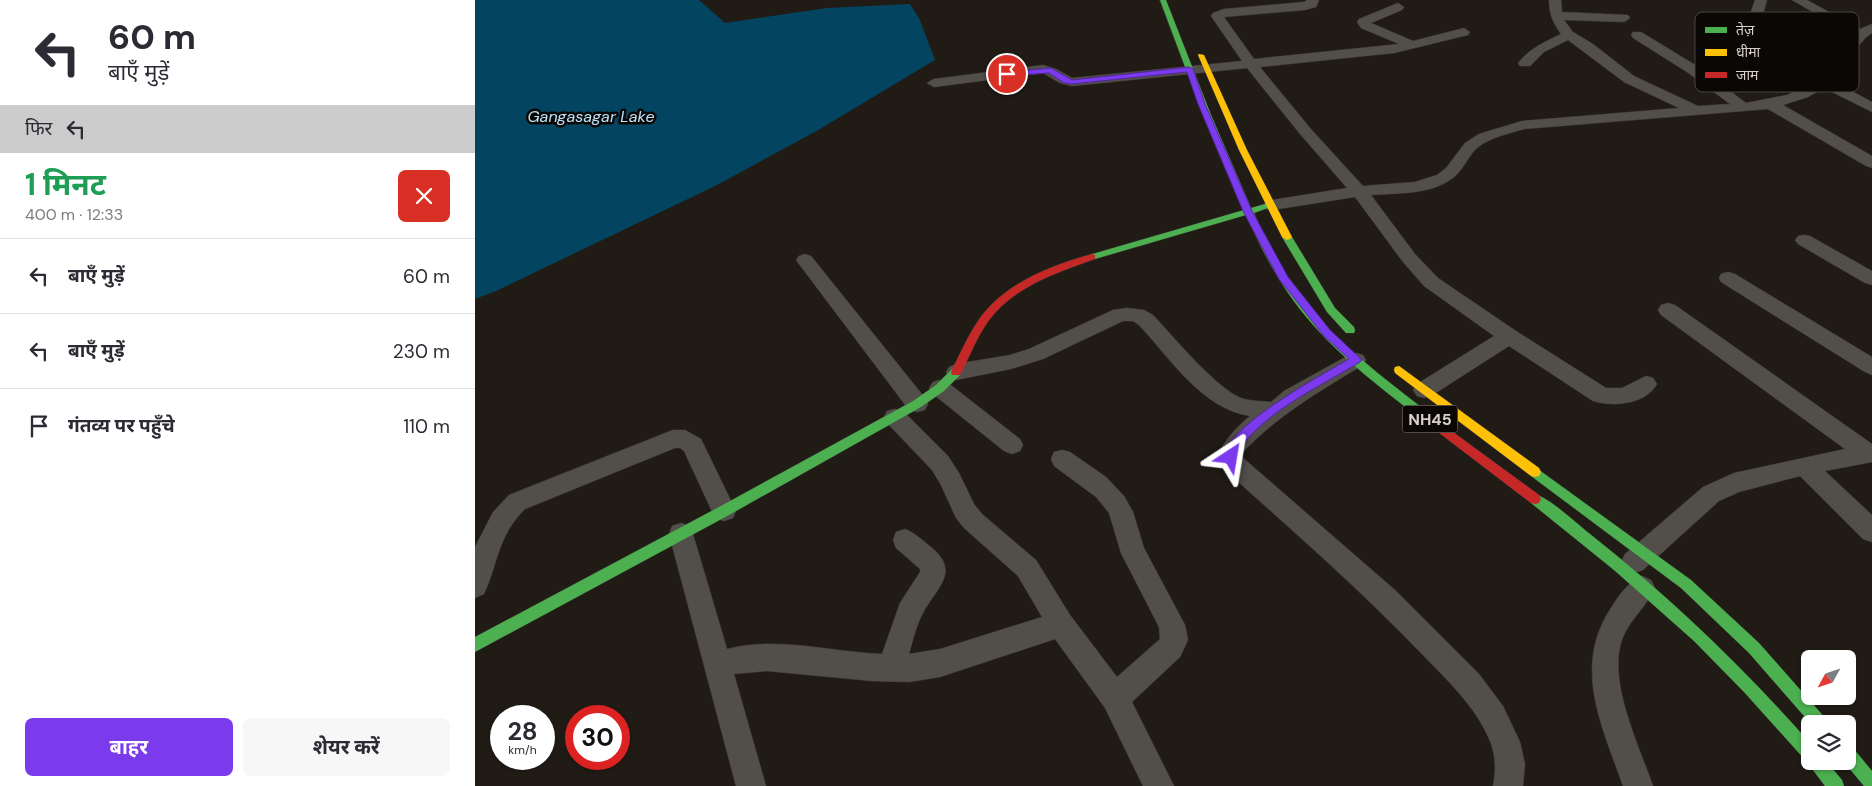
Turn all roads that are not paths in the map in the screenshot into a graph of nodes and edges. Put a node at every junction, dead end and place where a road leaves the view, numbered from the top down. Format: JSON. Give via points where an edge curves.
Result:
{"nodes":[{"id":1,"x":1163,"y":0,"type":"edge"},
{"id":2,"x":1313,"y":0,"type":"edge"},
{"id":3,"x":1555,"y":0,"type":"edge"},
{"id":4,"x":1761,"y":0,"type":"edge"},
{"id":5,"x":1798,"y":0,"type":"edge"},
{"id":6,"x":1398,"y":7,"type":"dead end"},
{"id":7,"x":1757,"y":12,"type":"edge"},
{"id":8,"x":1824,"y":12,"type":"edge"},
{"id":9,"x":1557,"y":16,"type":"junction"},
{"id":10,"x":1624,"y":18,"type":"dead end"},
{"id":11,"x":1464,"y":32,"type":"dead end"},
{"id":12,"x":1569,"y":35,"type":"junction"},
{"id":13,"x":1637,"y":35,"type":"dead end"},
{"id":14,"x":1196,"y":43,"type":"dead end"},
{"id":15,"x":1412,"y":46,"type":"junction"},
{"id":16,"x":1250,"y":63,"type":"junction"},
{"id":17,"x":1525,"y":63,"type":"dead end"},
{"id":18,"x":1207,"y":67,"type":"junction"},
{"id":19,"x":1189,"y":69,"type":"junction"},
{"id":20,"x":1695,"y":71,"type":"edge"},
{"id":21,"x":934,"y":83,"type":"dead end"},
{"id":22,"x":1723,"y":92,"type":"edge"},
{"id":23,"x":1807,"y":92,"type":"edge"},
{"id":24,"x":1842,"y":92,"type":"edge"},
{"id":25,"x":1771,"y":104,"type":"junction"},
{"id":26,"x":1743,"y":107,"type":"junction"},
{"id":27,"x":1872,"y":108,"type":"edge"},
{"id":28,"x":1695,"y":110,"type":"junction"},
{"id":29,"x":1872,"y":163,"type":"edge"},
{"id":30,"x":1359,"y":191,"type":"junction"},
{"id":31,"x":1272,"y":205,"type":"junction"},
{"id":32,"x":1248,"y":211,"type":"junction"},
{"id":33,"x":1805,"y":240,"type":"dead end"},
{"id":34,"x":805,"y":260,"type":"dead end"},
{"id":35,"x":1729,"y":278,"type":"dead end"},
{"id":36,"x":1872,"y":279,"type":"edge"},
{"id":37,"x":1668,"y":310,"type":"dead end"},
{"id":38,"x":1509,"y":336,"type":"junction"},
{"id":39,"x":1356,"y":348,"type":"junction"},
{"id":40,"x":1386,"y":360,"type":"dead end"},
{"id":41,"x":1872,"y":367,"type":"edge"},
{"id":42,"x":956,"y":372,"type":"junction"},
{"id":43,"x":1646,"y":384,"type":"dead end"},
{"id":44,"x":940,"y":388,"type":"junction"},
{"id":45,"x":1424,"y":390,"type":"junction"},
{"id":46,"x":917,"y":404,"type":"junction"},
{"id":47,"x":1272,"y":410,"type":"junction"},
{"id":48,"x":895,"y":417,"type":"junction"},
{"id":49,"x":1012,"y":445,"type":"dead end"},
{"id":50,"x":1870,"y":454,"type":"edge"},
{"id":51,"x":1062,"y":459,"type":"dead end"},
{"id":52,"x":1804,"y":466,"type":"junction"},
{"id":53,"x":724,"y":511,"type":"junction"},
{"id":54,"x":1872,"y":531,"type":"edge"},
{"id":55,"x":681,"y":534,"type":"junction"},
{"id":56,"x":905,"y":540,"type":"dead end"},
{"id":57,"x":481,"y":544,"type":"edge"},
{"id":58,"x":1644,"y":552,"type":"junction"},
{"id":59,"x":1634,"y":579,"type":"junction"},
{"id":60,"x":475,"y":586,"type":"edge"},
{"id":61,"x":1061,"y":624,"type":"junction"},
{"id":62,"x":475,"y":645,"type":"edge"},
{"id":63,"x":716,"y":665,"type":"junction"},
{"id":64,"x":892,"y":667,"type":"junction"},
{"id":65,"x":1115,"y":698,"type":"junction"},
{"id":66,"x":1813,"y":715,"type":"edge"},
{"id":67,"x":1801,"y":745,"type":"edge"},
{"id":68,"x":1822,"y":770,"type":"edge"},
{"id":69,"x":1864,"y":770,"type":"edge"},
{"id":70,"x":1835,"y":785,"type":"edge"},
{"id":71,"x":751,"y":786,"type":"edge"},
{"id":72,"x":1159,"y":786,"type":"edge"},
{"id":73,"x":1508,"y":786,"type":"edge"},
{"id":74,"x":1639,"y":786,"type":"edge"}],
"edges":[{"from":1,"to":19,"type":"main road","number":"NH45"},
{"from":2,"to":16,"type":"street","via":[[1312,4],[1305,6],[1217,16]]},
{"from":3,"to":9,"type":"street"},
{"from":4,"to":7,"type":"street"},
{"from":5,"to":8,"type":"street"},
{"from":6,"to":15,"type":"street","via":[[1363,22]]},
{"from":9,"to":10,"type":"street"},
{"from":9,"to":12,"type":"street"},
{"from":11,"to":15,"type":"street"},
{"from":12,"to":17,"type":"street","via":[[1539,49]]},
{"from":12,"to":28,"type":"street","via":[[1629,79]]},
{"from":13,"to":20,"type":"street"},
{"from":14,"to":18,"type":"main road","number":"NH45"},
{"from":15,"to":16,"type":"street"},
{"from":16,"to":18,"type":"street"},
{"from":16,"to":30,"type":"street"},
{"from":18,"to":19,"type":"street"},
{"from":18,"to":31,"type":"main road","number":"NH45","via":[[1243,150]]},
{"from":19,"to":21,"type":"street","via":[[1072,82],[1051,70],[1043,70]]},
{"from":19,"to":32,"type":"main road","number":"NH45"},
{"from":22,"to":26,"type":"street"},
{"from":23,"to":25,"type":"street"},
{"from":24,"to":27,"type":"street"},
{"from":25,"to":26,"type":"street"},
{"from":25,"to":29,"type":"street"},
{"from":26,"to":28,"type":"street"},
{"from":28,"to":30,"type":"street","via":[[1522,125],[1484,136],[1470,146],[1443,178],[1415,187]]},
{"from":30,"to":31,"type":"street"},
{"from":30,"to":38,"type":"street","via":[[1431,282]]},
{"from":31,"to":32,"type":"main road"},
{"from":31,"to":39,"type":"main road","number":"NH45","via":[[1318,292]]},
{"from":32,"to":39,"type":"main road","number":"NH45","via":[[1283,279],[1327,333]]},
{"from":32,"to":42,"type":"main road","via":[[1101,254],[1017,287],[988,315]]},
{"from":33,"to":36,"type":"street"},
{"from":34,"to":46,"type":"street"},
{"from":35,"to":41,"type":"street"},
{"from":37,"to":50,"type":"street"},
{"from":38,"to":43,"type":"street","via":[[1601,395],[1625,396]]},
{"from":38,"to":45,"type":"street"},
{"from":39,"to":47,"type":"street"},
{"from":39,"to":59,"type":"main road","number":"NH45","via":[[1427,417]]},
{"from":40,"to":45,"type":"main road","number":"NH45"},
{"from":42,"to":44,"type":"main road"},
{"from":42,"to":47,"type":"street","via":[[1037,354],[1120,315],[1140,315],[1211,387],[1232,403],[1246,408]]},
{"from":44,"to":46,"type":"main road"},
{"from":44,"to":49,"type":"street"},
{"from":45,"to":58,"type":"main road","number":"NH45"},
{"from":46,"to":48,"type":"main road"},
{"from":47,"to":73,"type":"street","via":[[1232,450],[1235,465],[1397,608],[1469,683],[1499,726],[1509,751],[1511,775]]},
{"from":48,"to":53,"type":"main road"},
{"from":48,"to":61,"type":"street","via":[[940,463],[973,521],[1027,568]]},
{"from":50,"to":52,"type":"street"},
{"from":51,"to":65,"type":"street","via":[[1102,487],[1117,503],[1130,544],[1171,625],[1174,640],[1170,648]]},
{"from":52,"to":54,"type":"street"},
{"from":52,"to":58,"type":"street","via":[[1734,483],[1711,494]]},
{"from":53,"to":55,"type":"main road"},
{"from":53,"to":57,"type":"street","via":[[693,445],[673,439],[517,502]]},
{"from":55,"to":62,"type":"main road"},
{"from":55,"to":63,"type":"street"},
{"from":56,"to":64,"type":"street","via":[[933,564],[934,573],[903,624]]},
{"from":57,"to":60,"type":"street"},
{"from":58,"to":59,"type":"street"},
{"from":58,"to":66,"type":"main road","number":"NH45","via":[[1728,622]]},
{"from":59,"to":67,"type":"main road","number":"NH45","via":[[1714,652]]},
{"from":59,"to":74,"type":"street","via":[[1630,601],[1608,640],[1605,658],[1612,706]]},
{"from":61,"to":64,"type":"street","via":[[940,663]]},
{"from":61,"to":65,"type":"street"},
{"from":63,"to":64,"type":"street","via":[[767,657]]},
{"from":63,"to":71,"type":"street"},
{"from":65,"to":72,"type":"street"},
{"from":68,"to":70,"type":"main road"},
{"from":69,"to":70,"type":"street"}]}
